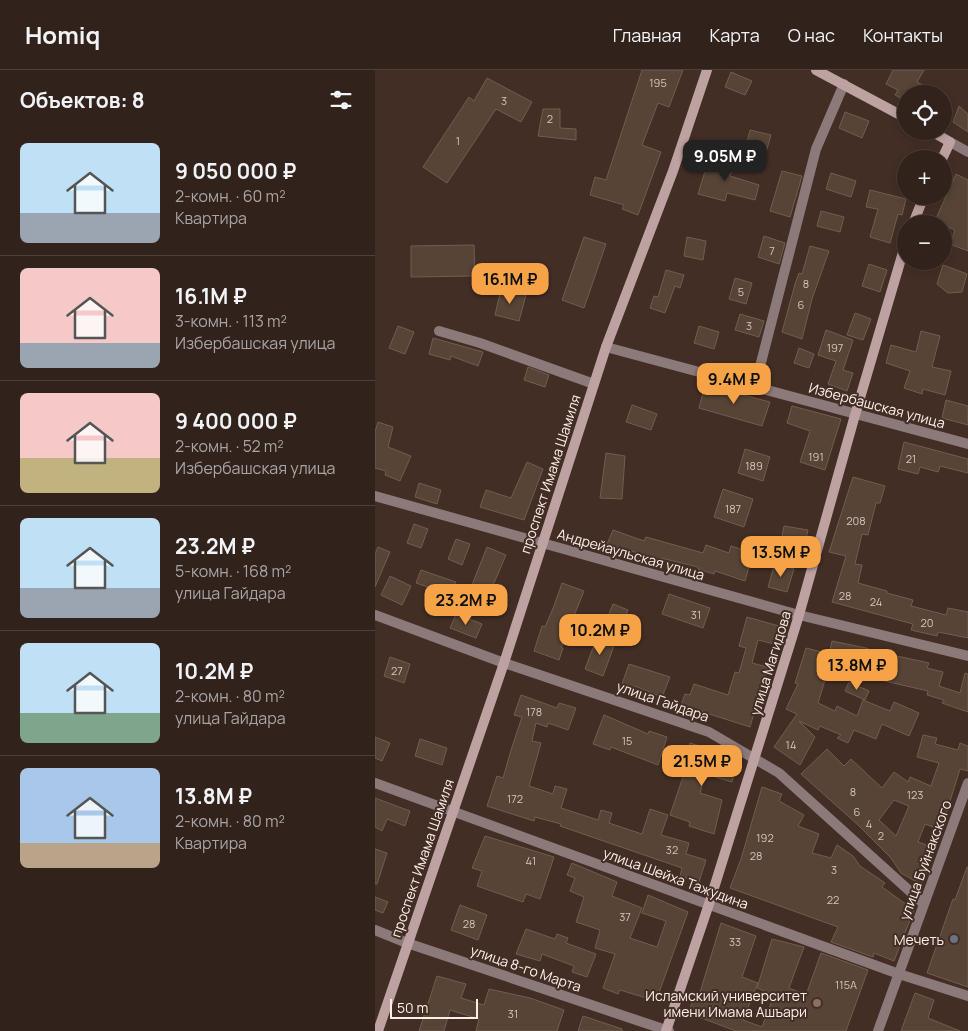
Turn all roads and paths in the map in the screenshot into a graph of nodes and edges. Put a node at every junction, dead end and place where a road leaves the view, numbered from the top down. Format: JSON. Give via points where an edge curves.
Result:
{"nodes":[{"id":1,"x":707,"y":70,"type":"edge"},
{"id":2,"x":816,"y":70,"type":"edge"},
{"id":3,"x":844,"y":84,"type":"junction"},
{"id":4,"x":897,"y":113,"type":"edge"},
{"id":5,"x":947,"y":140,"type":"edge"},
{"id":6,"x":950,"y":142,"type":"junction"},
{"id":7,"x":946,"y":150,"type":"edge"},
{"id":8,"x":968,"y":152,"type":"edge"},
{"id":9,"x":898,"y":270,"type":"edge"},
{"id":10,"x":439,"y":331,"type":"dead end"},
{"id":11,"x":606,"y":347,"type":"junction"},
{"id":12,"x":594,"y":384,"type":"junction"},
{"id":13,"x":755,"y":386,"type":"junction"},
{"id":14,"x":855,"y":415,"type":"junction"},
{"id":15,"x":968,"y":444,"type":"edge"},
{"id":16,"x":375,"y":496,"type":"edge"},
{"id":17,"x":542,"y":543,"type":"junction"},
{"id":18,"x":375,"y":615,"type":"edge"},
{"id":19,"x":799,"y":615,"type":"junction"},
{"id":20,"x":968,"y":656,"type":"edge"},
{"id":21,"x":504,"y":663,"type":"junction"},
{"id":22,"x":755,"y":759,"type":"junction"},
{"id":23,"x":375,"y":783,"type":"edge"},
{"id":24,"x":968,"y":783,"type":"edge"},
{"id":25,"x":453,"y":812,"type":"junction"},
{"id":26,"x":709,"y":904,"type":"junction"},
{"id":27,"x":924,"y":904,"type":"junction"},
{"id":28,"x":375,"y":930,"type":"edge"},
{"id":29,"x":407,"y":943,"type":"junction"},
{"id":30,"x":899,"y":974,"type":"junction"},
{"id":31,"x":968,"y":996,"type":"edge"},
{"id":32,"x":378,"y":1031,"type":"edge"},
{"id":33,"x":667,"y":1031,"type":"edge"},
{"id":34,"x":878,"y":1031,"type":"edge"}],
"edges":[{"from":1,"to":11,"type":"main road","name":"проспект Имама Шамиля","via":[[673,171]]},
{"from":2,"to":3,"type":"main road"},
{"from":3,"to":4,"type":"main road"},
{"from":3,"to":13,"type":"street","via":[[816,149]]},
{"from":5,"to":6,"type":"main road"},
{"from":6,"to":7,"type":"main road"},
{"from":6,"to":8,"type":"street"},
{"from":9,"to":14,"type":"main road","name":"улица Магидова"},
{"from":10,"to":12,"type":"street"},
{"from":11,"to":12,"type":"main road","name":"проспект Имама Шамиля"},
{"from":11,"to":13,"type":"street","name":"Избербашская улица"},
{"from":12,"to":17,"type":"main road","name":"проспект Имама Шамиля"},
{"from":13,"to":14,"type":"street","name":"Избербашская улица"},
{"from":14,"to":15,"type":"street","name":"Избербашская улица"},
{"from":14,"to":19,"type":"main road","name":"улица Магидова"},
{"from":16,"to":17,"type":"street","name":"Андрейаульская улица"},
{"from":17,"to":19,"type":"street","name":"Андрейаульская улица"},
{"from":17,"to":21,"type":"main road","name":"проспект Имама Шамиля"},
{"from":18,"to":21,"type":"street","name":"улица Гайдара"},
{"from":19,"to":20,"type":"street","name":"Андрейаульская улица"},
{"from":19,"to":22,"type":"main road","name":"улица Магидова"},
{"from":21,"to":22,"type":"street","name":"улица Гайдара","via":[[709,732]]},
{"from":21,"to":25,"type":"main road","name":"проспект Имама Шамиля"},
{"from":22,"to":26,"type":"main road","name":"улица Магидова"},
{"from":22,"to":27,"type":"street","name":"улица Гайдара","via":[[779,772]]},
{"from":23,"to":25,"type":"street","name":"улица Шейха Тажудина"},
{"from":24,"to":27,"type":"street","name":"улица Буйнакского"},
{"from":25,"to":26,"type":"street","name":"улица Шейха Тажудина"},
{"from":25,"to":29,"type":"main road","name":"проспект Имама Шамиля"},
{"from":26,"to":30,"type":"street","name":"улица Шейха Тажудина"},
{"from":26,"to":33,"type":"main road","name":"улица Магидова"},
{"from":27,"to":30,"type":"street","name":"улица Буйнакского"},
{"from":28,"to":29,"type":"street","name":"улица 8-го Марта"},
{"from":29,"to":32,"type":"main road","name":"проспект Имама Шамиля"},
{"from":29,"to":33,"type":"street","name":"улица 8-го Марта"},
{"from":30,"to":31,"type":"street","name":"улица Шейха Тажудина"},
{"from":30,"to":34,"type":"street","name":"улица Буйнакского"}]}
